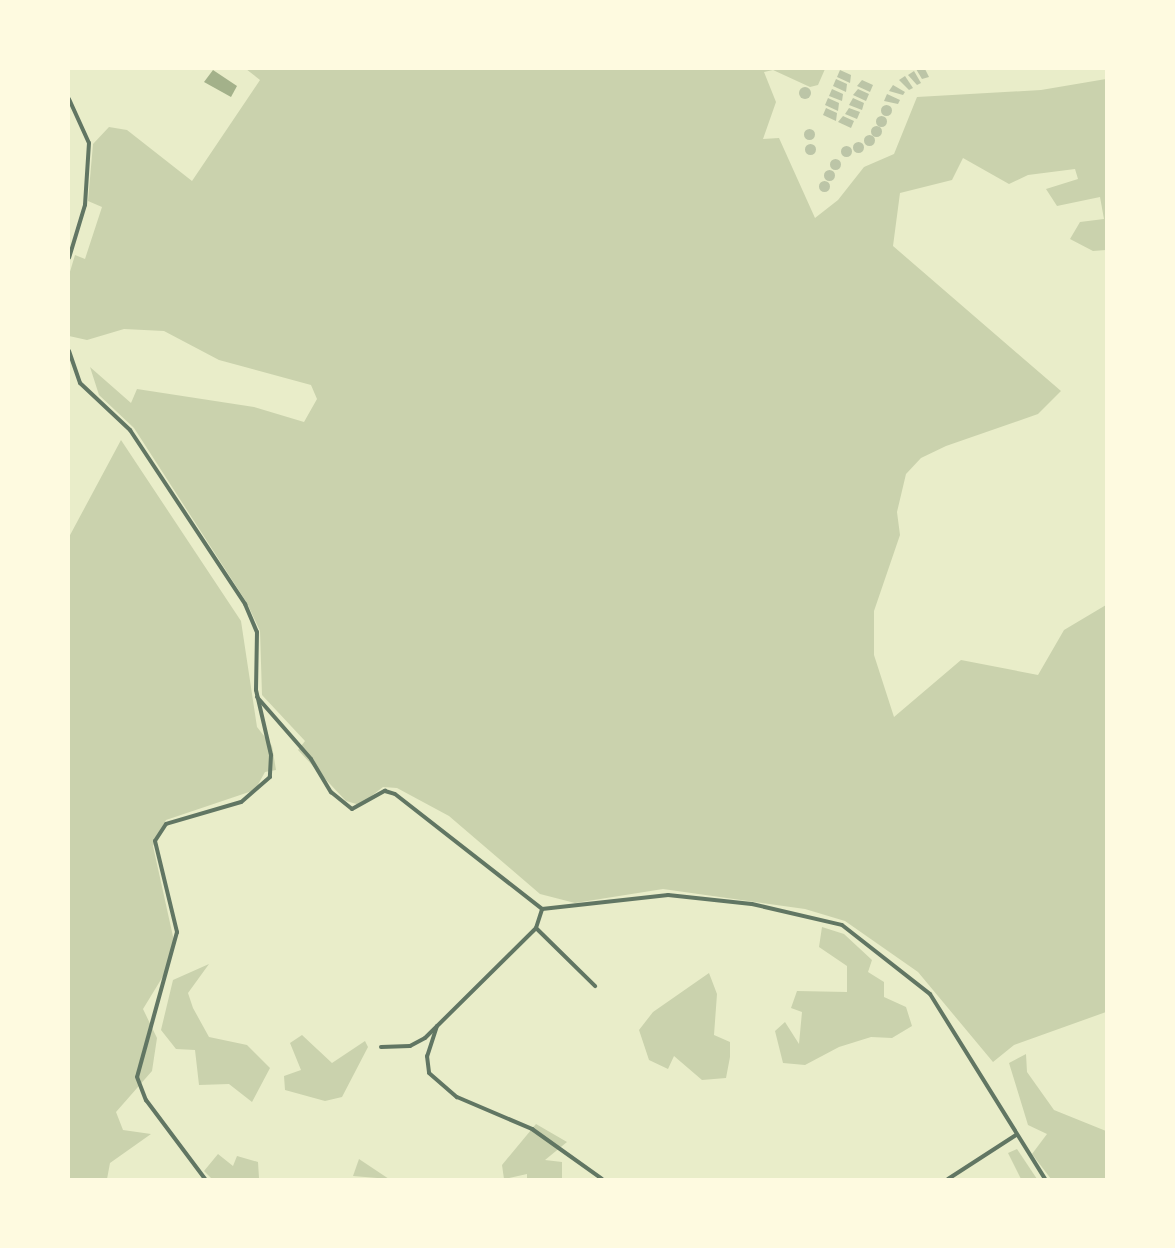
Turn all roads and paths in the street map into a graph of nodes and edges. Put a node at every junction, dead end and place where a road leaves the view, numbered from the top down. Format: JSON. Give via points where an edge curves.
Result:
{"nodes":[{"id":1,"x":69,"y":99,"type":"edge"},
{"id":2,"x":69,"y":258,"type":"edge"},
{"id":3,"x":69,"y":351,"type":"edge"},
{"id":4,"x":257,"y":697,"type":"junction"},
{"id":5,"x":542,"y":909,"type":"junction"},
{"id":6,"x":536,"y":928,"type":"junction"},
{"id":7,"x":595,"y":986,"type":"dead end"},
{"id":8,"x":437,"y":1026,"type":"junction"},
{"id":9,"x":381,"y":1047,"type":"dead end"},
{"id":10,"x":1016,"y":1135,"type":"junction"},
{"id":11,"x":205,"y":1179,"type":"edge"},
{"id":12,"x":602,"y":1179,"type":"edge"},
{"id":13,"x":948,"y":1179,"type":"edge"},
{"id":14,"x":1045,"y":1179,"type":"edge"}],
"edges":[{"from":1,"to":2,"type":"street","via":[[90,143],[83,217]]},
{"from":3,"to":4,"type":"street","via":[[80,383],[130,430],[248,609],[258,638]]},
{"from":4,"to":5,"type":"street","via":[[311,759],[331,792],[352,809],[385,791],[395,794]]},
{"from":4,"to":11,"type":"street","via":[[272,759],[265,784],[234,805],[166,824],[155,841],[177,932],[137,1077],[148,1103]]},
{"from":5,"to":6,"type":"street"},
{"from":5,"to":10,"type":"street","via":[[668,895],[752,904],[842,925],[930,994],[974,1058]]},
{"from":6,"to":7,"type":"street"},
{"from":6,"to":8,"type":"street"},
{"from":8,"to":9,"type":"street","via":[[410,1046]]},
{"from":8,"to":12,"type":"street","via":[[427,1056],[429,1073],[457,1097],[531,1129]]},
{"from":10,"to":13,"type":"street"},
{"from":10,"to":14,"type":"street"}]}
